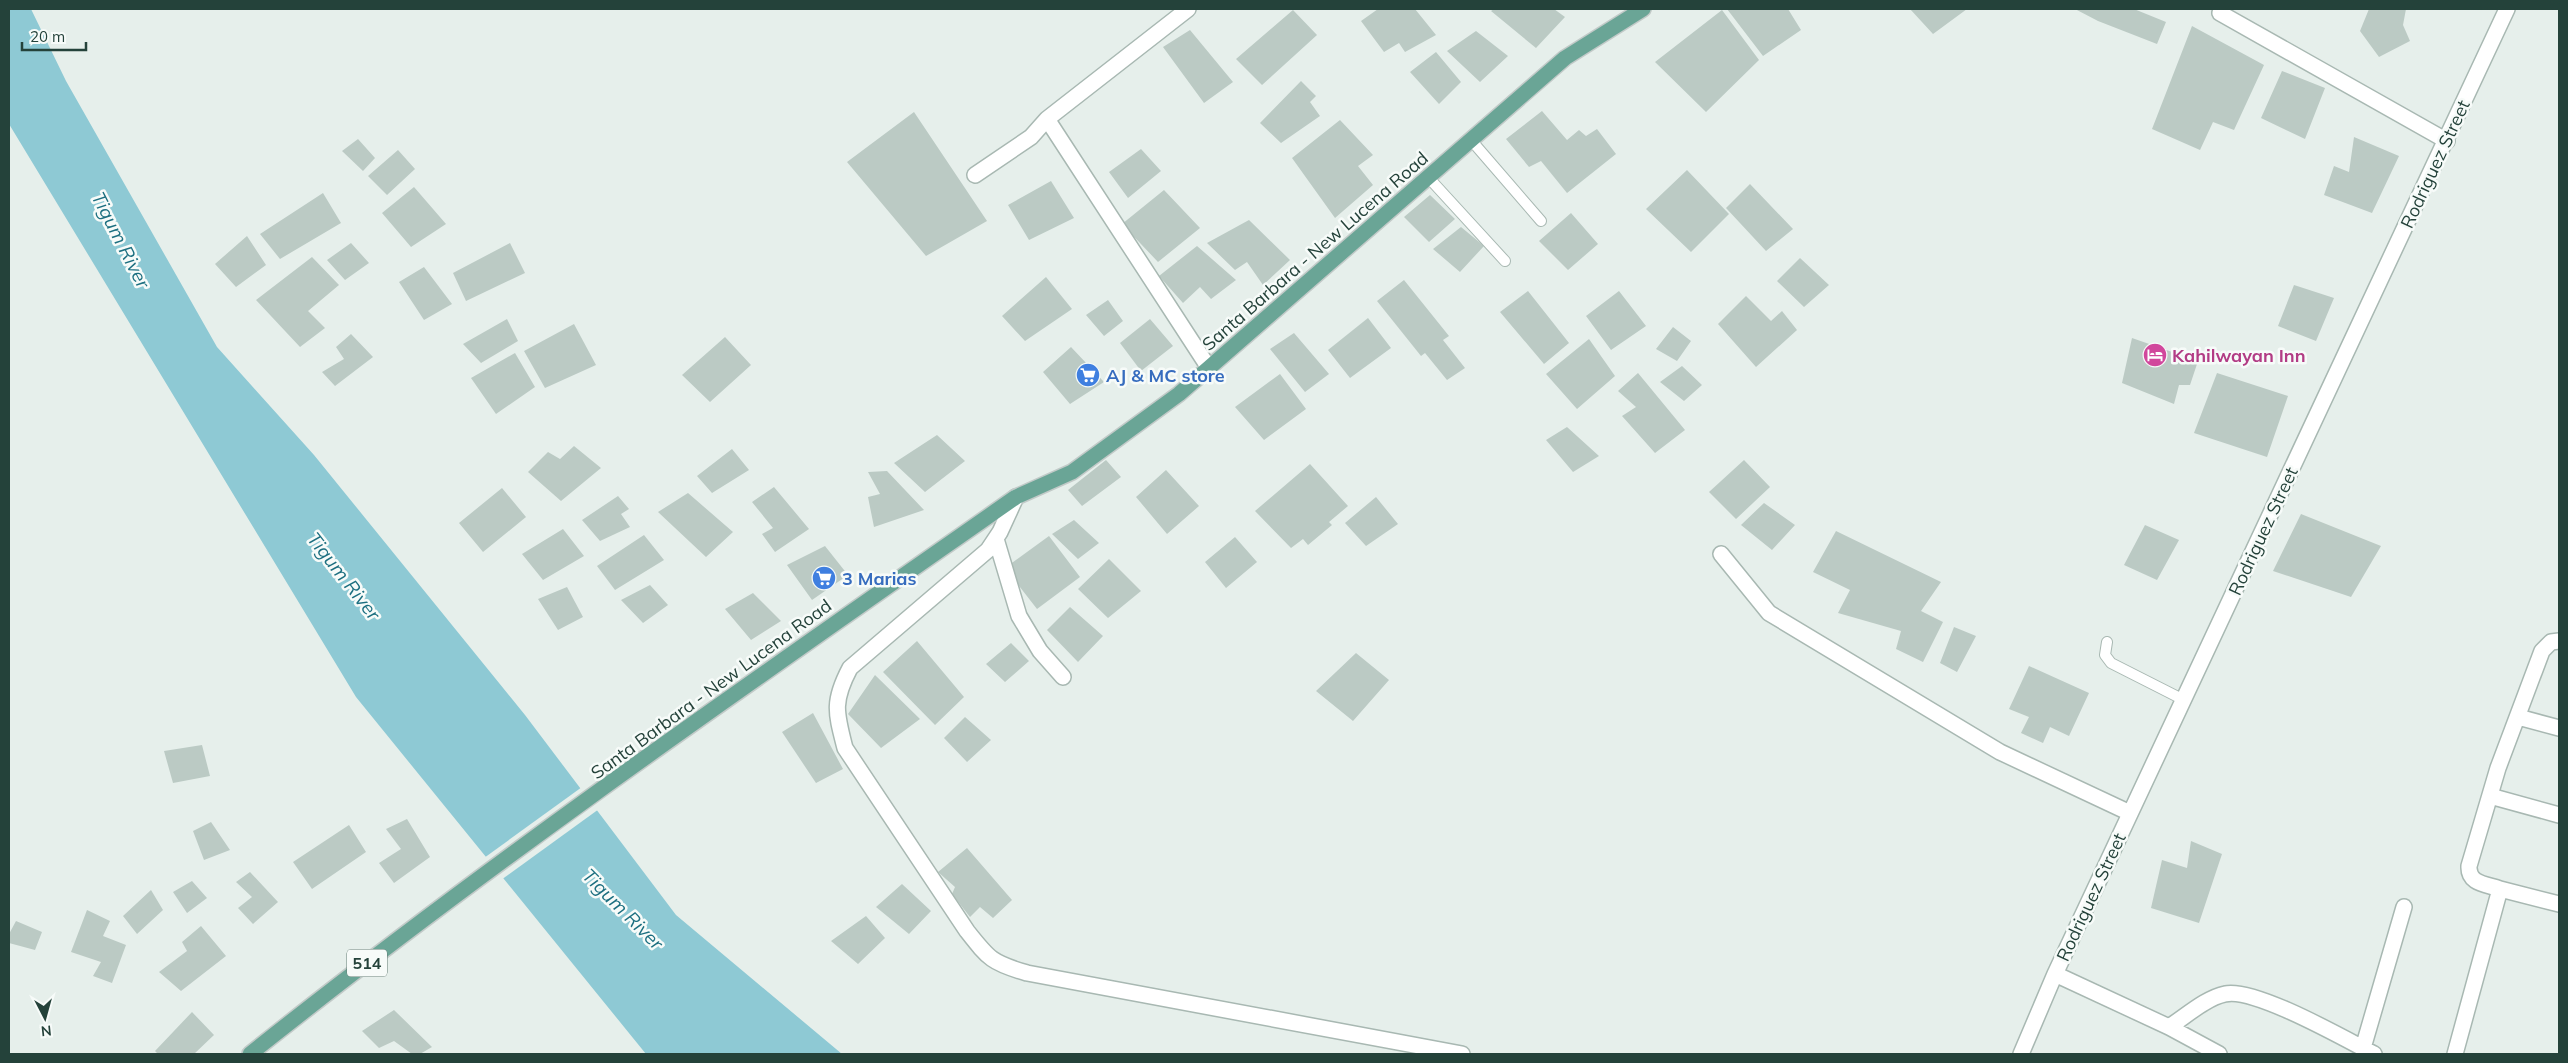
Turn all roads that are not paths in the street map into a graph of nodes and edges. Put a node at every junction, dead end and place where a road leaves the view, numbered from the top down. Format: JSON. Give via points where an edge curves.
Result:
{"nodes":[{"id":1,"x":1188,"y":9,"type":"edge"},
{"id":2,"x":1643,"y":9,"type":"edge"},
{"id":3,"x":2507,"y":9,"type":"edge"},
{"id":4,"x":2220,"y":12,"type":"dead end"},
{"id":5,"x":1047,"y":119,"type":"junction"},
{"id":6,"x":1471,"y":140,"type":"junction"},
{"id":7,"x":2447,"y":141,"type":"junction"},
{"id":8,"x":975,"y":176,"type":"dead end"},
{"id":9,"x":1428,"y":177,"type":"junction"},
{"id":10,"x":1541,"y":221,"type":"dead end"},
{"id":11,"x":1505,"y":261,"type":"dead end"},
{"id":12,"x":1209,"y":368,"type":"junction"},
{"id":13,"x":1016,"y":497,"type":"junction"},
{"id":14,"x":996,"y":539,"type":"junction"},
{"id":15,"x":1721,"y":554,"type":"dead end"},
{"id":16,"x":2559,"y":641,"type":"edge"},
{"id":17,"x":2107,"y":642,"type":"dead end"},
{"id":18,"x":1063,"y":677,"type":"dead end"},
{"id":19,"x":2184,"y":700,"type":"junction"},
{"id":20,"x":2518,"y":716,"type":"junction"},
{"id":21,"x":2559,"y":728,"type":"edge"},
{"id":22,"x":2490,"y":796,"type":"junction"},
{"id":23,"x":2130,"y":813,"type":"junction"},
{"id":24,"x":2559,"y":815,"type":"edge"},
{"id":25,"x":2500,"y":888,"type":"junction"},
{"id":26,"x":2559,"y":904,"type":"edge"},
{"id":27,"x":2404,"y":907,"type":"dead end"},
{"id":28,"x":2055,"y":974,"type":"junction"},
{"id":29,"x":2170,"y":1027,"type":"junction"},
{"id":30,"x":2368,"y":1051,"type":"edge"},
{"id":31,"x":250,"y":1054,"type":"edge"},
{"id":32,"x":1462,"y":1054,"type":"edge"},
{"id":33,"x":2021,"y":1054,"type":"edge"},
{"id":34,"x":2219,"y":1054,"type":"edge"},
{"id":35,"x":2455,"y":1054,"type":"edge"}],
"edges":[{"from":1,"to":5,"type":"street"},
{"from":2,"to":6,"type":"main road","name":"Santa Barbara - New Lucena Road","number":"514","via":[[1565,58]]},
{"from":3,"to":7,"type":"street","name":"Rodriguez Street"},
{"from":4,"to":7,"type":"street"},
{"from":5,"to":8,"type":"street","via":[[1031,137]]},
{"from":5,"to":12,"type":"street"},
{"from":6,"to":9,"type":"main road","name":"Santa Barbara - New Lucena Road","number":"514"},
{"from":6,"to":10,"type":"lane"},
{"from":7,"to":19,"type":"street","name":"Rodriguez Street"},
{"from":9,"to":11,"type":"lane"},
{"from":9,"to":12,"type":"main road","name":"Santa Barbara - New Lucena Road","number":"514"},
{"from":12,"to":13,"type":"main road","name":"Santa Barbara - New Lucena Road","number":"514","via":[[1179,394],[1072,472]]},
{"from":13,"to":14,"type":"street"},
{"from":13,"to":31,"type":"main road","name":"Santa Barbara - New Lucena Road","number":"514","via":[[485,875]]},
{"from":14,"to":18,"type":"street","via":[[1019,616],[1040,651]]},
{"from":14,"to":32,"type":"street","via":[[988,550],[850,668],[838,692],[838,719],[845,748],[988,958],[1027,973]]},
{"from":15,"to":23,"type":"street","via":[[1769,613],[2000,752]]},
{"from":16,"to":20,"type":"street","via":[[2551,642],[2542,651]]},
{"from":17,"to":19,"type":"lane","via":[[2104,655],[2111,663]]},
{"from":19,"to":23,"type":"street","name":"Rodriguez Street"},
{"from":20,"to":21,"type":"street"},
{"from":20,"to":22,"type":"street"},
{"from":22,"to":24,"type":"street"},
{"from":22,"to":25,"type":"street","via":[[2468,874],[2472,880]]},
{"from":23,"to":28,"type":"street","name":"Rodriguez Street"},
{"from":25,"to":26,"type":"street"},
{"from":25,"to":35,"type":"street"},
{"from":27,"to":30,"type":"street"},
{"from":28,"to":29,"type":"street"},
{"from":28,"to":33,"type":"street","name":"Rodriguez Street"},
{"from":29,"to":30,"type":"street","via":[[2226,994],[2246,994]]},
{"from":29,"to":34,"type":"street"}]}
